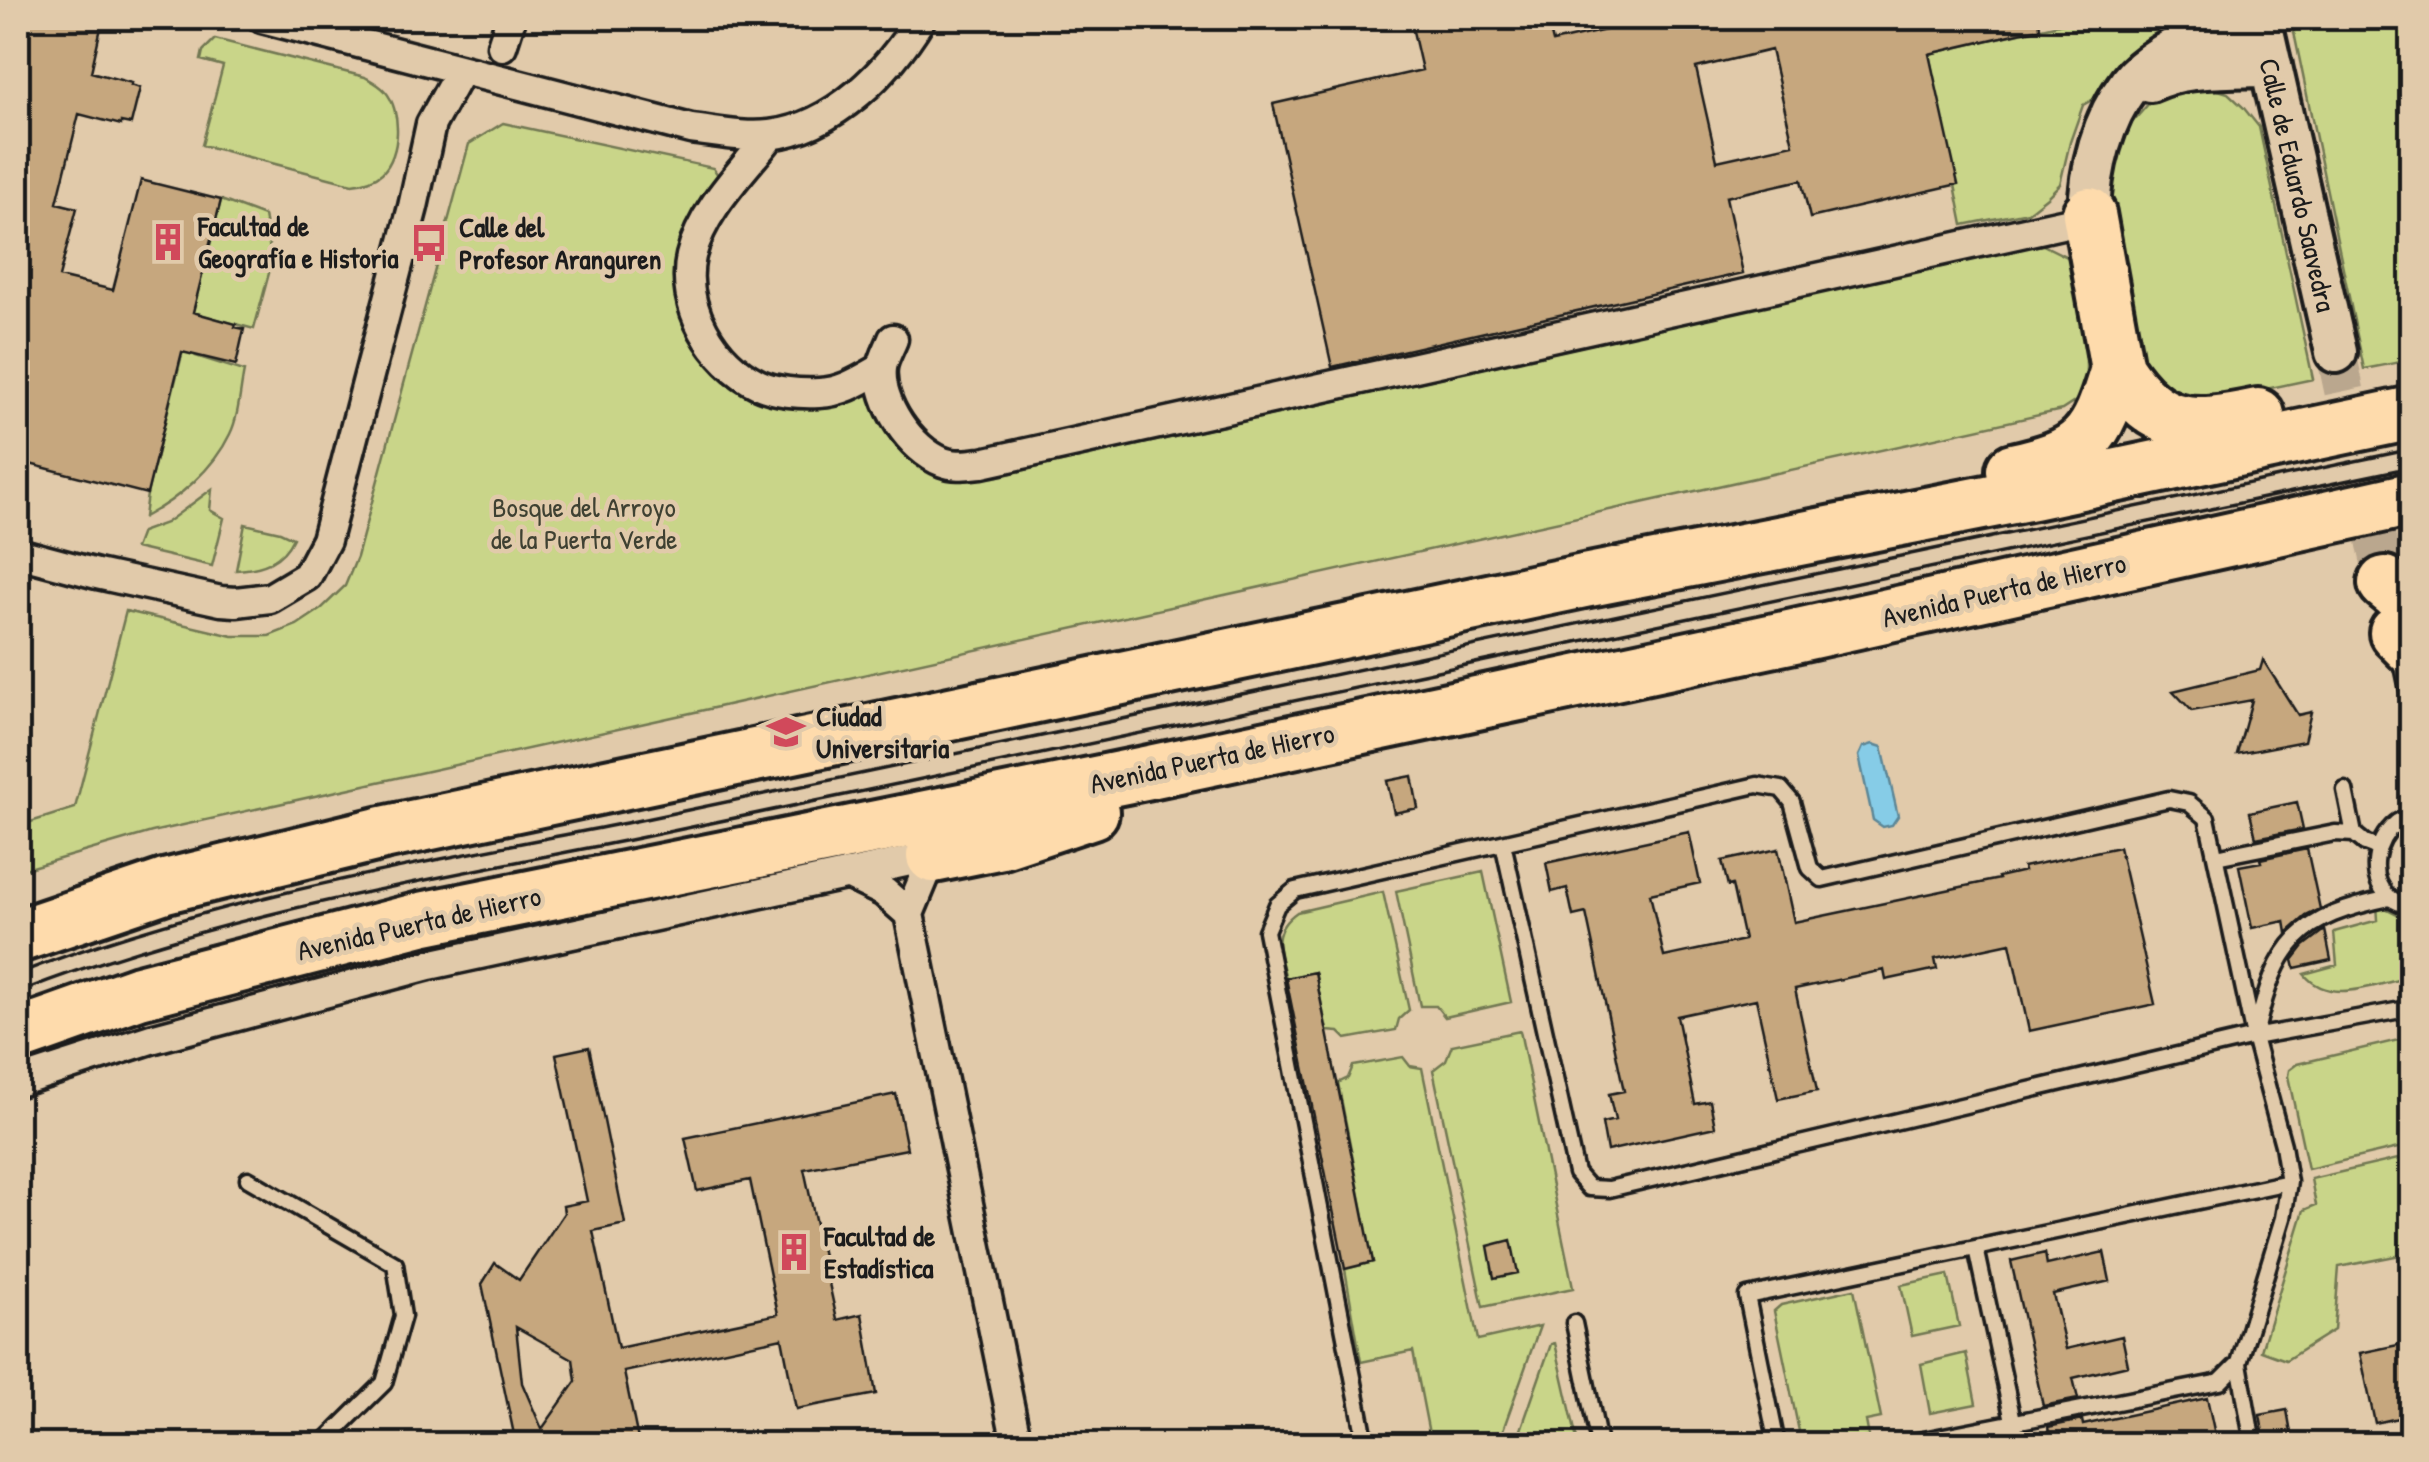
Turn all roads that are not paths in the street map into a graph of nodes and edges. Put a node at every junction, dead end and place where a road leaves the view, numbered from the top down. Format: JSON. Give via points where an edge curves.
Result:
{"nodes":[{"id":1,"x":262,"y":18,"type":"edge"},
{"id":2,"x":511,"y":18,"type":"edge"},
{"id":3,"x":901,"y":18,"type":"edge"},
{"id":4,"x":921,"y":18,"type":"edge"},
{"id":5,"x":2261,"y":21,"type":"edge"},
{"id":6,"x":502,"y":46,"type":"dead end"},
{"id":7,"x":2271,"y":65,"type":"junction"},
{"id":8,"x":462,"y":70,"type":"junction"},
{"id":9,"x":858,"y":95,"type":"junction"},
{"id":10,"x":2118,"y":104,"type":"junction"},
{"id":11,"x":770,"y":135,"type":"junction"},
{"id":12,"x":2089,"y":214,"type":"junction"},
{"id":13,"x":894,"y":339,"type":"dead end"},
{"id":14,"x":2336,"y":352,"type":"tunnel mouth"},
{"id":15,"x":882,"y":368,"type":"junction"},
{"id":16,"x":2117,"y":369,"type":"junction"},
{"id":17,"x":2412,"y":384,"type":"edge"},
{"id":18,"x":2412,"y":413,"type":"edge"},
{"id":19,"x":2412,"y":458,"type":"edge"},
{"id":20,"x":2412,"y":499,"type":"edge"},
{"id":21,"x":18,"y":553,"type":"edge"},
{"id":22,"x":1584,"y":580,"type":"junction"},
{"id":23,"x":2400,"y":622,"type":"edge"},
{"id":24,"x":2412,"y":709,"type":"edge"},
{"id":25,"x":1145,"y":772,"type":"junction"},
{"id":26,"x":2345,"y":790,"type":"dead end"},
{"id":27,"x":2412,"y":816,"type":"edge"},
{"id":28,"x":2354,"y":834,"type":"junction"},
{"id":29,"x":1503,"y":843,"type":"junction"},
{"id":30,"x":2378,"y":848,"type":"junction"},
{"id":31,"x":933,"y":856,"type":"junction"},
{"id":32,"x":2216,"y":857,"type":"junction"},
{"id":33,"x":847,"y":874,"type":"junction"},
{"id":34,"x":2390,"y":898,"type":"junction"},
{"id":35,"x":2412,"y":908,"type":"edge"},
{"id":36,"x":909,"y":914,"type":"junction"},
{"id":37,"x":18,"y":936,"type":"edge"},
{"id":38,"x":18,"y":982,"type":"edge"},
{"id":39,"x":2412,"y":1008,"type":"edge"},
{"id":40,"x":18,"y":1035,"type":"edge"},
{"id":41,"x":2254,"y":1038,"type":"junction"},
{"id":42,"x":18,"y":1082,"type":"edge"},
{"id":43,"x":248,"y":1179,"type":"dead end"},
{"id":44,"x":2289,"y":1182,"type":"junction"},
{"id":45,"x":1976,"y":1248,"type":"junction"},
{"id":46,"x":1574,"y":1323,"type":"dead end"},
{"id":47,"x":2239,"y":1363,"type":"junction"},
{"id":48,"x":2013,"y":1423,"type":"junction"},
{"id":49,"x":322,"y":1444,"type":"edge"},
{"id":50,"x":1017,"y":1444,"type":"edge"},
{"id":51,"x":1366,"y":1444,"type":"edge"},
{"id":52,"x":1598,"y":1444,"type":"edge"},
{"id":53,"x":1777,"y":1444,"type":"edge"},
{"id":54,"x":1903,"y":1444,"type":"edge"},
{"id":55,"x":2018,"y":1444,"type":"edge"},
{"id":56,"x":2253,"y":1444,"type":"edge"}],
"edges":[{"from":1,"to":8,"type":"street"},
{"from":2,"to":6,"type":"street"},
{"from":3,"to":9,"type":"street"},
{"from":4,"to":9,"type":"street"},
{"from":5,"to":7,"type":"street","name":"Calle de Eduardo Saavedra"},
{"from":5,"to":10,"type":"street","via":[[2199,38],[2153,62],[2130,81]]},
{"from":7,"to":10,"type":"street","via":[[2166,74]]},
{"from":7,"to":14,"type":"street","name":"Calle de Eduardo Saavedra"},
{"from":8,"to":11,"type":"street","via":[[691,129]]},
{"from":8,"to":21,"type":"street","via":[[431,124],[326,540],[307,576],[270,598],[220,601]]},
{"from":9,"to":11,"type":"street"},
{"from":10,"to":12,"type":"street","via":[[2095,162]]},
{"from":11,"to":15,"type":"street","via":[[698,233],[690,260],[697,318],[710,342],[759,384],[818,394],[846,389]]},
{"from":12,"to":15,"type":"street","via":[[982,463],[941,461],[914,443],[893,414]]},
{"from":12,"to":16,"type":"highway"},
{"from":13,"to":15,"type":"street"},
{"from":16,"to":17,"type":"highway","via":[[2156,413],[2200,424]]},
{"from":16,"to":22,"type":"highway","via":[[2095,427],[2065,456],[1628,554]]},
{"from":18,"to":22,"type":"highway"},
{"from":19,"to":38,"type":"lane","via":[[396,877],[184,927]]},
{"from":20,"to":25,"type":"highway","name":"Avenida Puerta de Hierro"},
{"from":22,"to":37,"type":"highway","via":[[383,833],[164,886]]},
{"from":23,"to":24,"type":"lane"},
{"from":25,"to":31,"type":"highway","via":[[1101,809],[1002,842]]},
{"from":25,"to":40,"type":"highway","name":"Avenida Puerta de Hierro","via":[[421,918],[139,992]]},
{"from":26,"to":28,"type":"lane"},
{"from":27,"to":30,"type":"lane","via":[[2397,822]]},
{"from":28,"to":30,"type":"lane"},
{"from":28,"to":32,"type":"lane"},
{"from":29,"to":32,"type":"lane","via":[[1757,785],[1781,789],[1792,802],[1810,868],[1822,879],[2170,800],[2189,803],[2207,818]]},
{"from":29,"to":41,"type":"lane","via":[[1576,1173],[1590,1188],[1628,1185]]},
{"from":29,"to":51,"type":"lane","via":[[1294,890],[1277,905],[1266,930]]},
{"from":30,"to":34,"type":"lane","via":[[2379,882]]},
{"from":31,"to":33,"type":"street","name":"Avenida Puerta de Hierro"},
{"from":31,"to":36,"type":"street"},
{"from":32,"to":41,"type":"lane"},
{"from":33,"to":36,"type":"street"},
{"from":33,"to":42,"type":"street","name":"Avenida Puerta de Hierro","via":[[429,965]]},
{"from":34,"to":35,"type":"lane"},
{"from":34,"to":41,"type":"lane","via":[[2322,917],[2290,944],[2265,992]]},
{"from":36,"to":50,"type":"street"},
{"from":39,"to":41,"type":"lane"},
{"from":41,"to":44,"type":"lane"},
{"from":43,"to":49,"type":"lane","via":[[395,1264],[403,1316],[384,1382]]},
{"from":44,"to":45,"type":"lane"},
{"from":44,"to":47,"type":"lane"},
{"from":45,"to":48,"type":"lane"},
{"from":45,"to":53,"type":"lane","via":[[1747,1296]]},
{"from":46,"to":52,"type":"lane"},
{"from":47,"to":48,"type":"lane","via":[[2220,1382]]},
{"from":47,"to":56,"type":"lane"},
{"from":48,"to":54,"type":"lane"},
{"from":48,"to":55,"type":"lane"}]}
